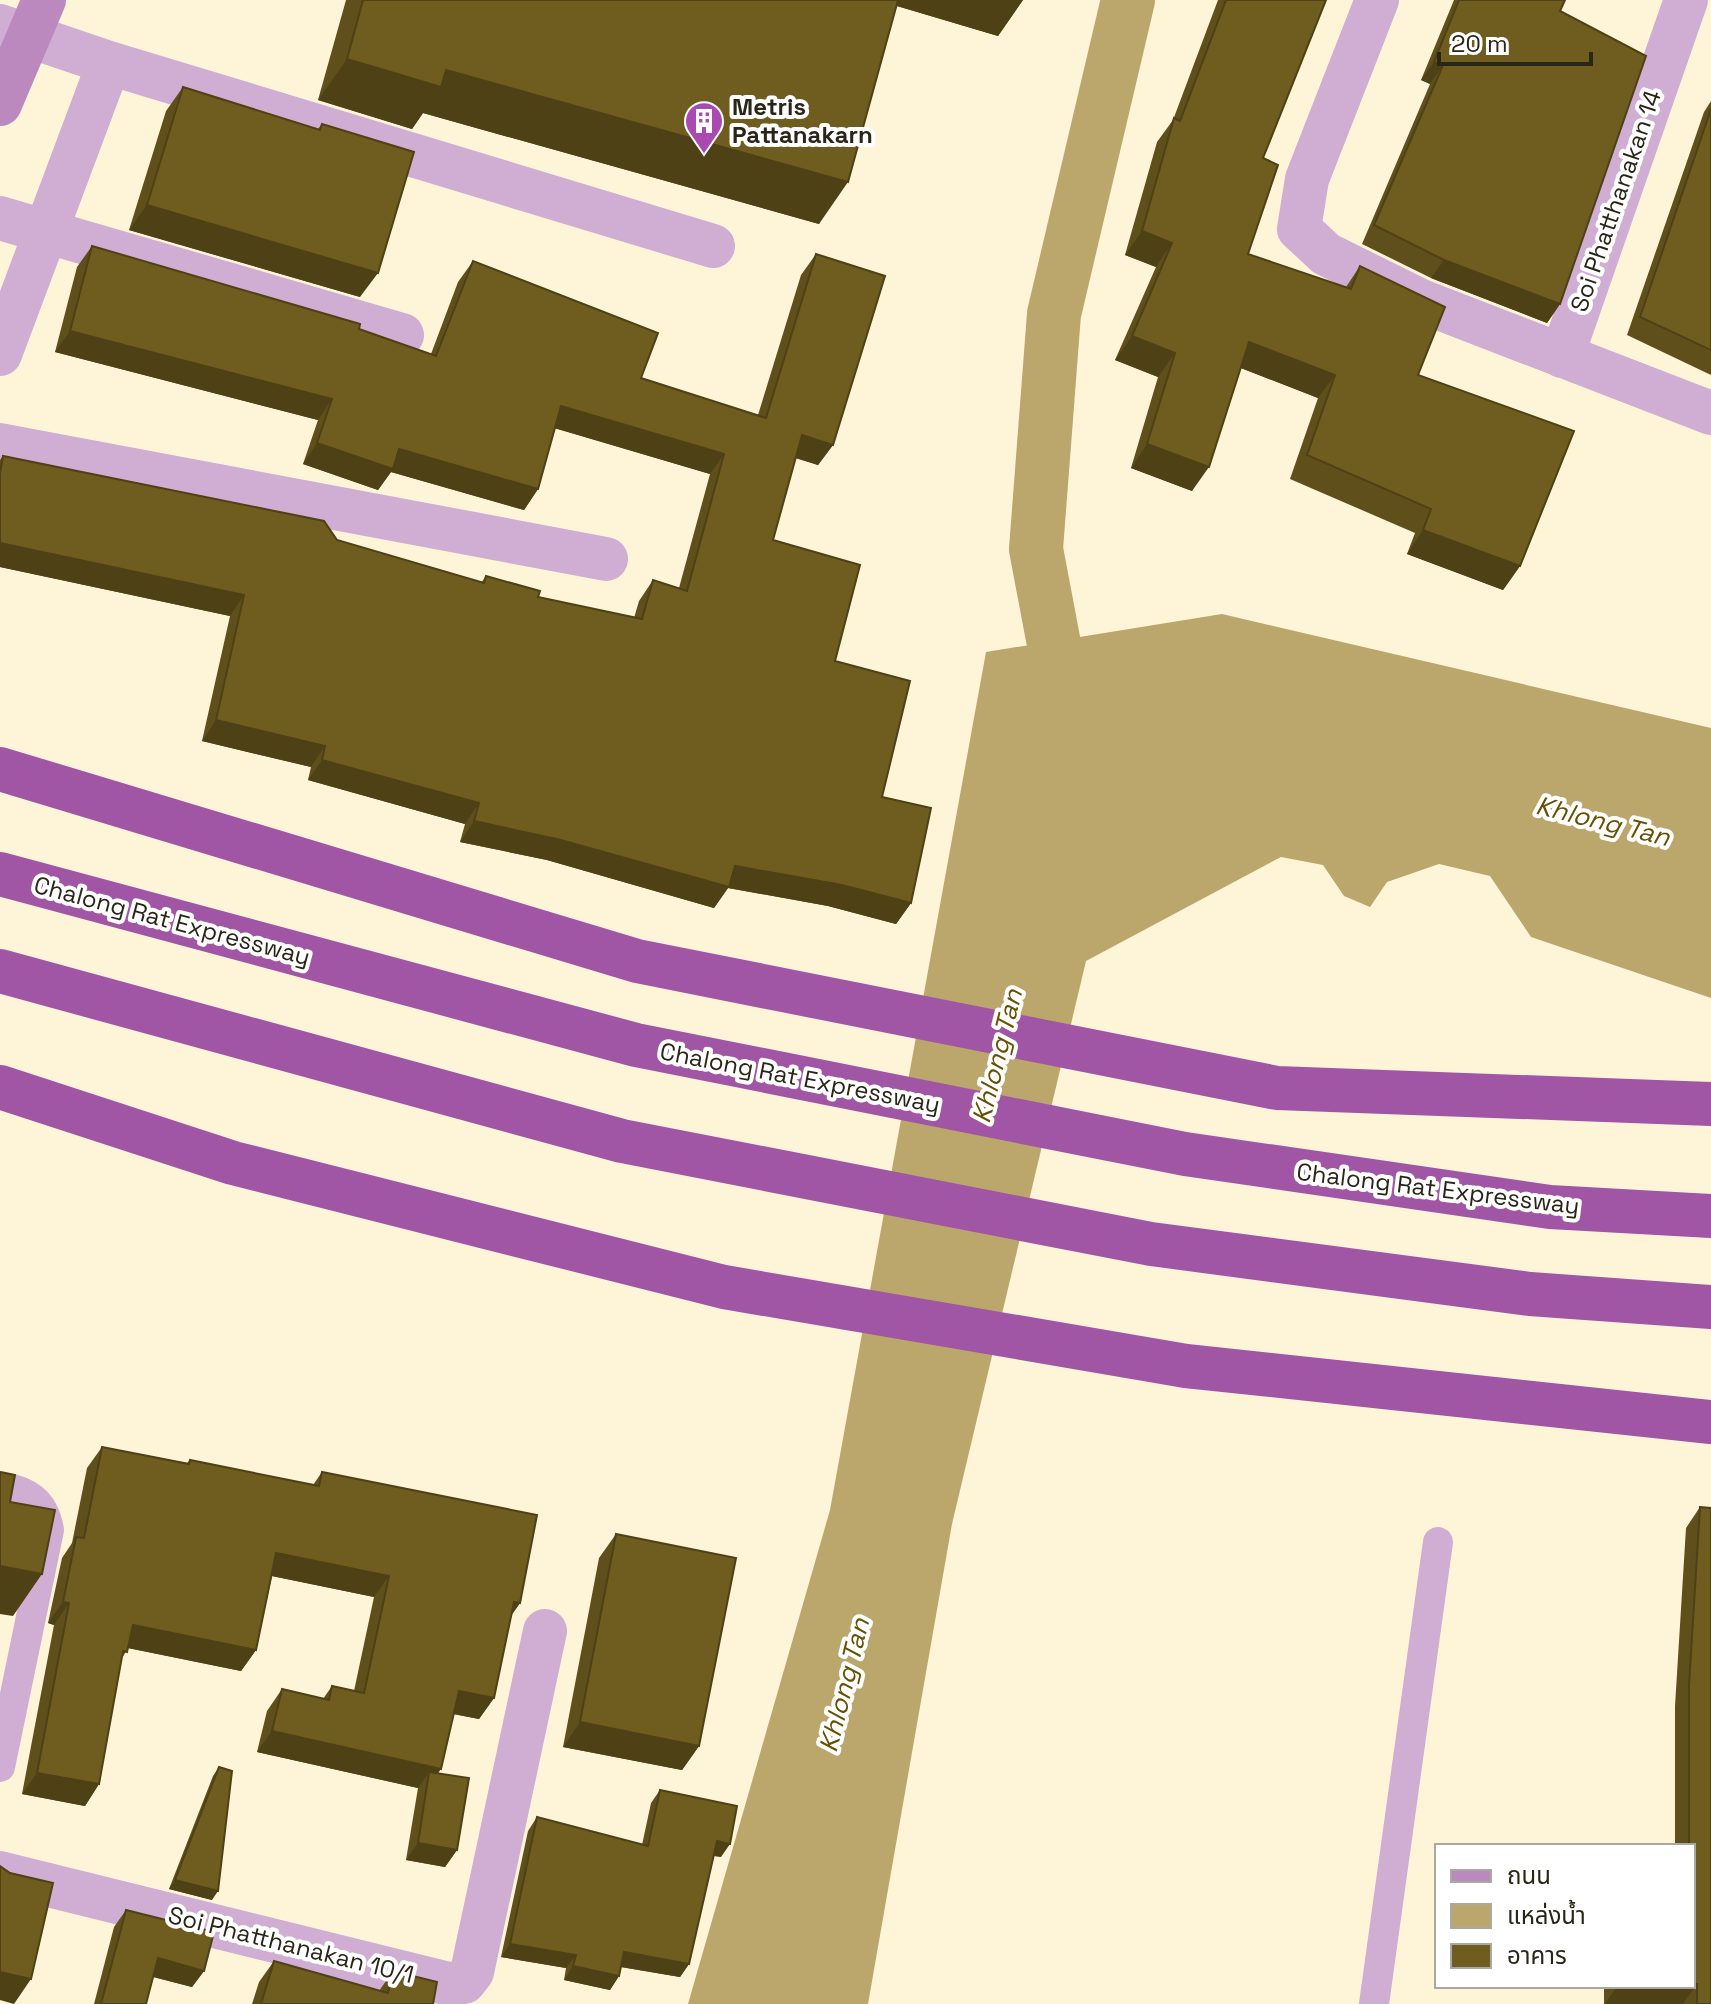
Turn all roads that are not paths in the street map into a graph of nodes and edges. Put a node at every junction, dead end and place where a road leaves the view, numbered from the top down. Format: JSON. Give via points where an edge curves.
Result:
{"nodes":[{"id":1,"x":1377,"y":0,"type":"edge"},
{"id":2,"x":1686,"y":0,"type":"edge"},
{"id":3,"x":24,"y":20,"type":"edge"},
{"id":4,"x":109,"y":63,"type":"junction"},
{"id":5,"x":0,"y":104,"type":"edge"},
{"id":6,"x":0,"y":218,"type":"edge"},
{"id":7,"x":48,"y":231,"type":"junction"},
{"id":8,"x":713,"y":246,"type":"dead end"},
{"id":9,"x":402,"y":335,"type":"dead end"},
{"id":10,"x":0,"y":354,"type":"edge"},
{"id":11,"x":1562,"y":356,"type":"junction"},
{"id":12,"x":1711,"y":413,"type":"edge"},
{"id":13,"x":0,"y":445,"type":"edge"},
{"id":14,"x":606,"y":559,"type":"dead end"},
{"id":15,"x":0,"y":769,"type":"edge"},
{"id":16,"x":0,"y":874,"type":"edge"},
{"id":17,"x":0,"y":971,"type":"edge"},
{"id":18,"x":0,"y":1087,"type":"edge"},
{"id":19,"x":1711,"y":1104,"type":"edge"},
{"id":20,"x":1711,"y":1216,"type":"edge"},
{"id":21,"x":1711,"y":1307,"type":"edge"},
{"id":22,"x":1711,"y":1422,"type":"edge"},
{"id":23,"x":0,"y":1486,"type":"edge"},
{"id":24,"x":1438,"y":1542,"type":"dead end"},
{"id":25,"x":545,"y":1631,"type":"dead end"},
{"id":26,"x":0,"y":1767,"type":"edge"},
{"id":27,"x":0,"y":1873,"type":"edge"},
{"id":28,"x":1374,"y":2004,"type":"edge"}],
"edges":[{"from":1,"to":11,"type":"street","via":[[1307,179],[1299,229],[1326,254],[1421,301]]},
{"from":2,"to":11,"type":"street","name":"Soi Phatthanakan 14"},
{"from":3,"to":4,"type":"street"},
{"from":3,"to":5,"type":"main road"},
{"from":4,"to":7,"type":"street"},
{"from":4,"to":8,"type":"street"},
{"from":6,"to":7,"type":"street"},
{"from":7,"to":9,"type":"street"},
{"from":7,"to":10,"type":"street"},
{"from":11,"to":12,"type":"street"},
{"from":13,"to":14,"type":"street"},
{"from":15,"to":19,"type":"highway","via":[[637,961],[1277,1088]]},
{"from":16,"to":20,"type":"highway","name":"Chalong Rat Expressway","via":[[681,1054],[1185,1154],[1550,1207]]},
{"from":17,"to":21,"type":"highway","via":[[653,1147],[1151,1244],[1530,1294]]},
{"from":18,"to":22,"type":"highway","via":[[233,1163],[724,1287],[1186,1366]]},
{"from":23,"to":26,"type":"lane","via":[[35,1498],[49,1530]]},
{"from":24,"to":28,"type":"lane"},
{"from":25,"to":27,"type":"street","name":"Soi Phatthanakan 10/1","via":[[472,1972],[464,1982],[449,1984]]}]}
